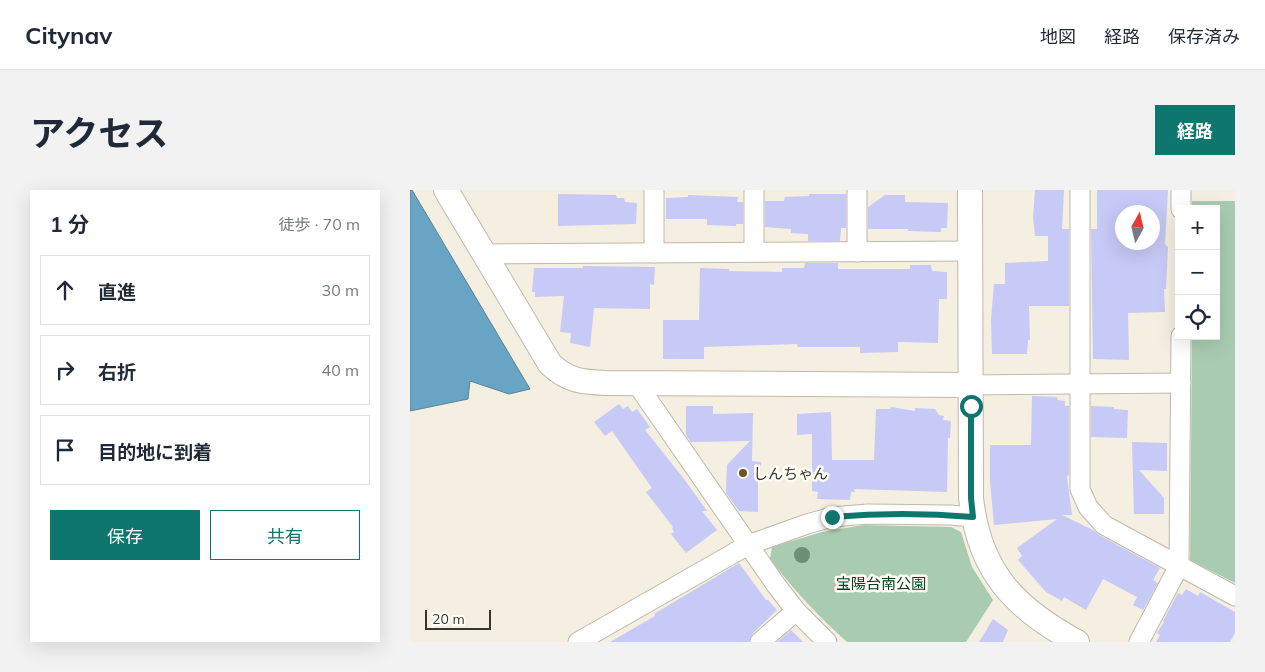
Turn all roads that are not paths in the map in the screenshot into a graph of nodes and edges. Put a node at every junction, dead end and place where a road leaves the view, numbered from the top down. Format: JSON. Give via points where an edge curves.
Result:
{"nodes":[{"id":1,"x":446,"y":190,"type":"edge"},
{"id":2,"x":654,"y":190,"type":"edge"},
{"id":3,"x":754,"y":190,"type":"edge"},
{"id":4,"x":857,"y":190,"type":"edge"},
{"id":5,"x":970,"y":190,"type":"edge"},
{"id":6,"x":1080,"y":190,"type":"edge"},
{"id":7,"x":1180,"y":190,"type":"edge"},
{"id":8,"x":1181,"y":205,"type":"edge"},
{"id":9,"x":970,"y":251,"type":"junction"},
{"id":10,"x":754,"y":252,"type":"junction"},
{"id":11,"x":857,"y":252,"type":"junction"},
{"id":12,"x":654,"y":253,"type":"junction"},
{"id":13,"x":484,"y":254,"type":"junction"},
{"id":14,"x":1181,"y":340,"type":"edge"},
{"id":15,"x":1181,"y":383,"type":"junction"},
{"id":16,"x":637,"y":384,"type":"junction"},
{"id":17,"x":1080,"y":384,"type":"junction"},
{"id":18,"x":970,"y":385,"type":"junction"},
{"id":19,"x":973,"y":517,"type":"junction"},
{"id":20,"x":748,"y":544,"type":"junction"},
{"id":21,"x":1179,"y":566,"type":"junction"},
{"id":22,"x":1235,"y":596,"type":"edge"},
{"id":23,"x":796,"y":611,"type":"junction"},
{"id":24,"x":578,"y":642,"type":"edge"},
{"id":25,"x":760,"y":642,"type":"edge"},
{"id":26,"x":827,"y":642,"type":"edge"},
{"id":27,"x":1077,"y":642,"type":"edge"},
{"id":28,"x":1139,"y":642,"type":"edge"}],
"edges":[{"from":1,"to":13,"type":"street"},
{"from":2,"to":12,"type":"street"},
{"from":3,"to":10,"type":"street"},
{"from":4,"to":11,"type":"street"},
{"from":5,"to":9,"type":"street"},
{"from":6,"to":17,"type":"street"},
{"from":7,"to":8,"type":"street"},
{"from":9,"to":11,"type":"street"},
{"from":9,"to":18,"type":"street"},
{"from":10,"to":11,"type":"street"},
{"from":10,"to":12,"type":"street"},
{"from":12,"to":13,"type":"street"},
{"from":13,"to":16,"type":"street","via":[[550,364],[560,373],[585,382]]},
{"from":14,"to":15,"type":"street"},
{"from":15,"to":17,"type":"street"},
{"from":15,"to":21,"type":"street"},
{"from":16,"to":18,"type":"street"},
{"from":16,"to":20,"type":"street"},
{"from":17,"to":18,"type":"street"},
{"from":17,"to":21,"type":"street","via":[[1080,489],[1088,507],[1104,525]]},
{"from":18,"to":19,"type":"street"},
{"from":19,"to":20,"type":"street","via":[[868,514],[832,517]]},
{"from":19,"to":27,"type":"street","via":[[983,552],[1008,592],[1036,616]]},
{"from":20,"to":23,"type":"street"},
{"from":20,"to":24,"type":"street"},
{"from":21,"to":22,"type":"street"},
{"from":21,"to":28,"type":"street"},
{"from":23,"to":25,"type":"street"},
{"from":23,"to":26,"type":"street"}]}
